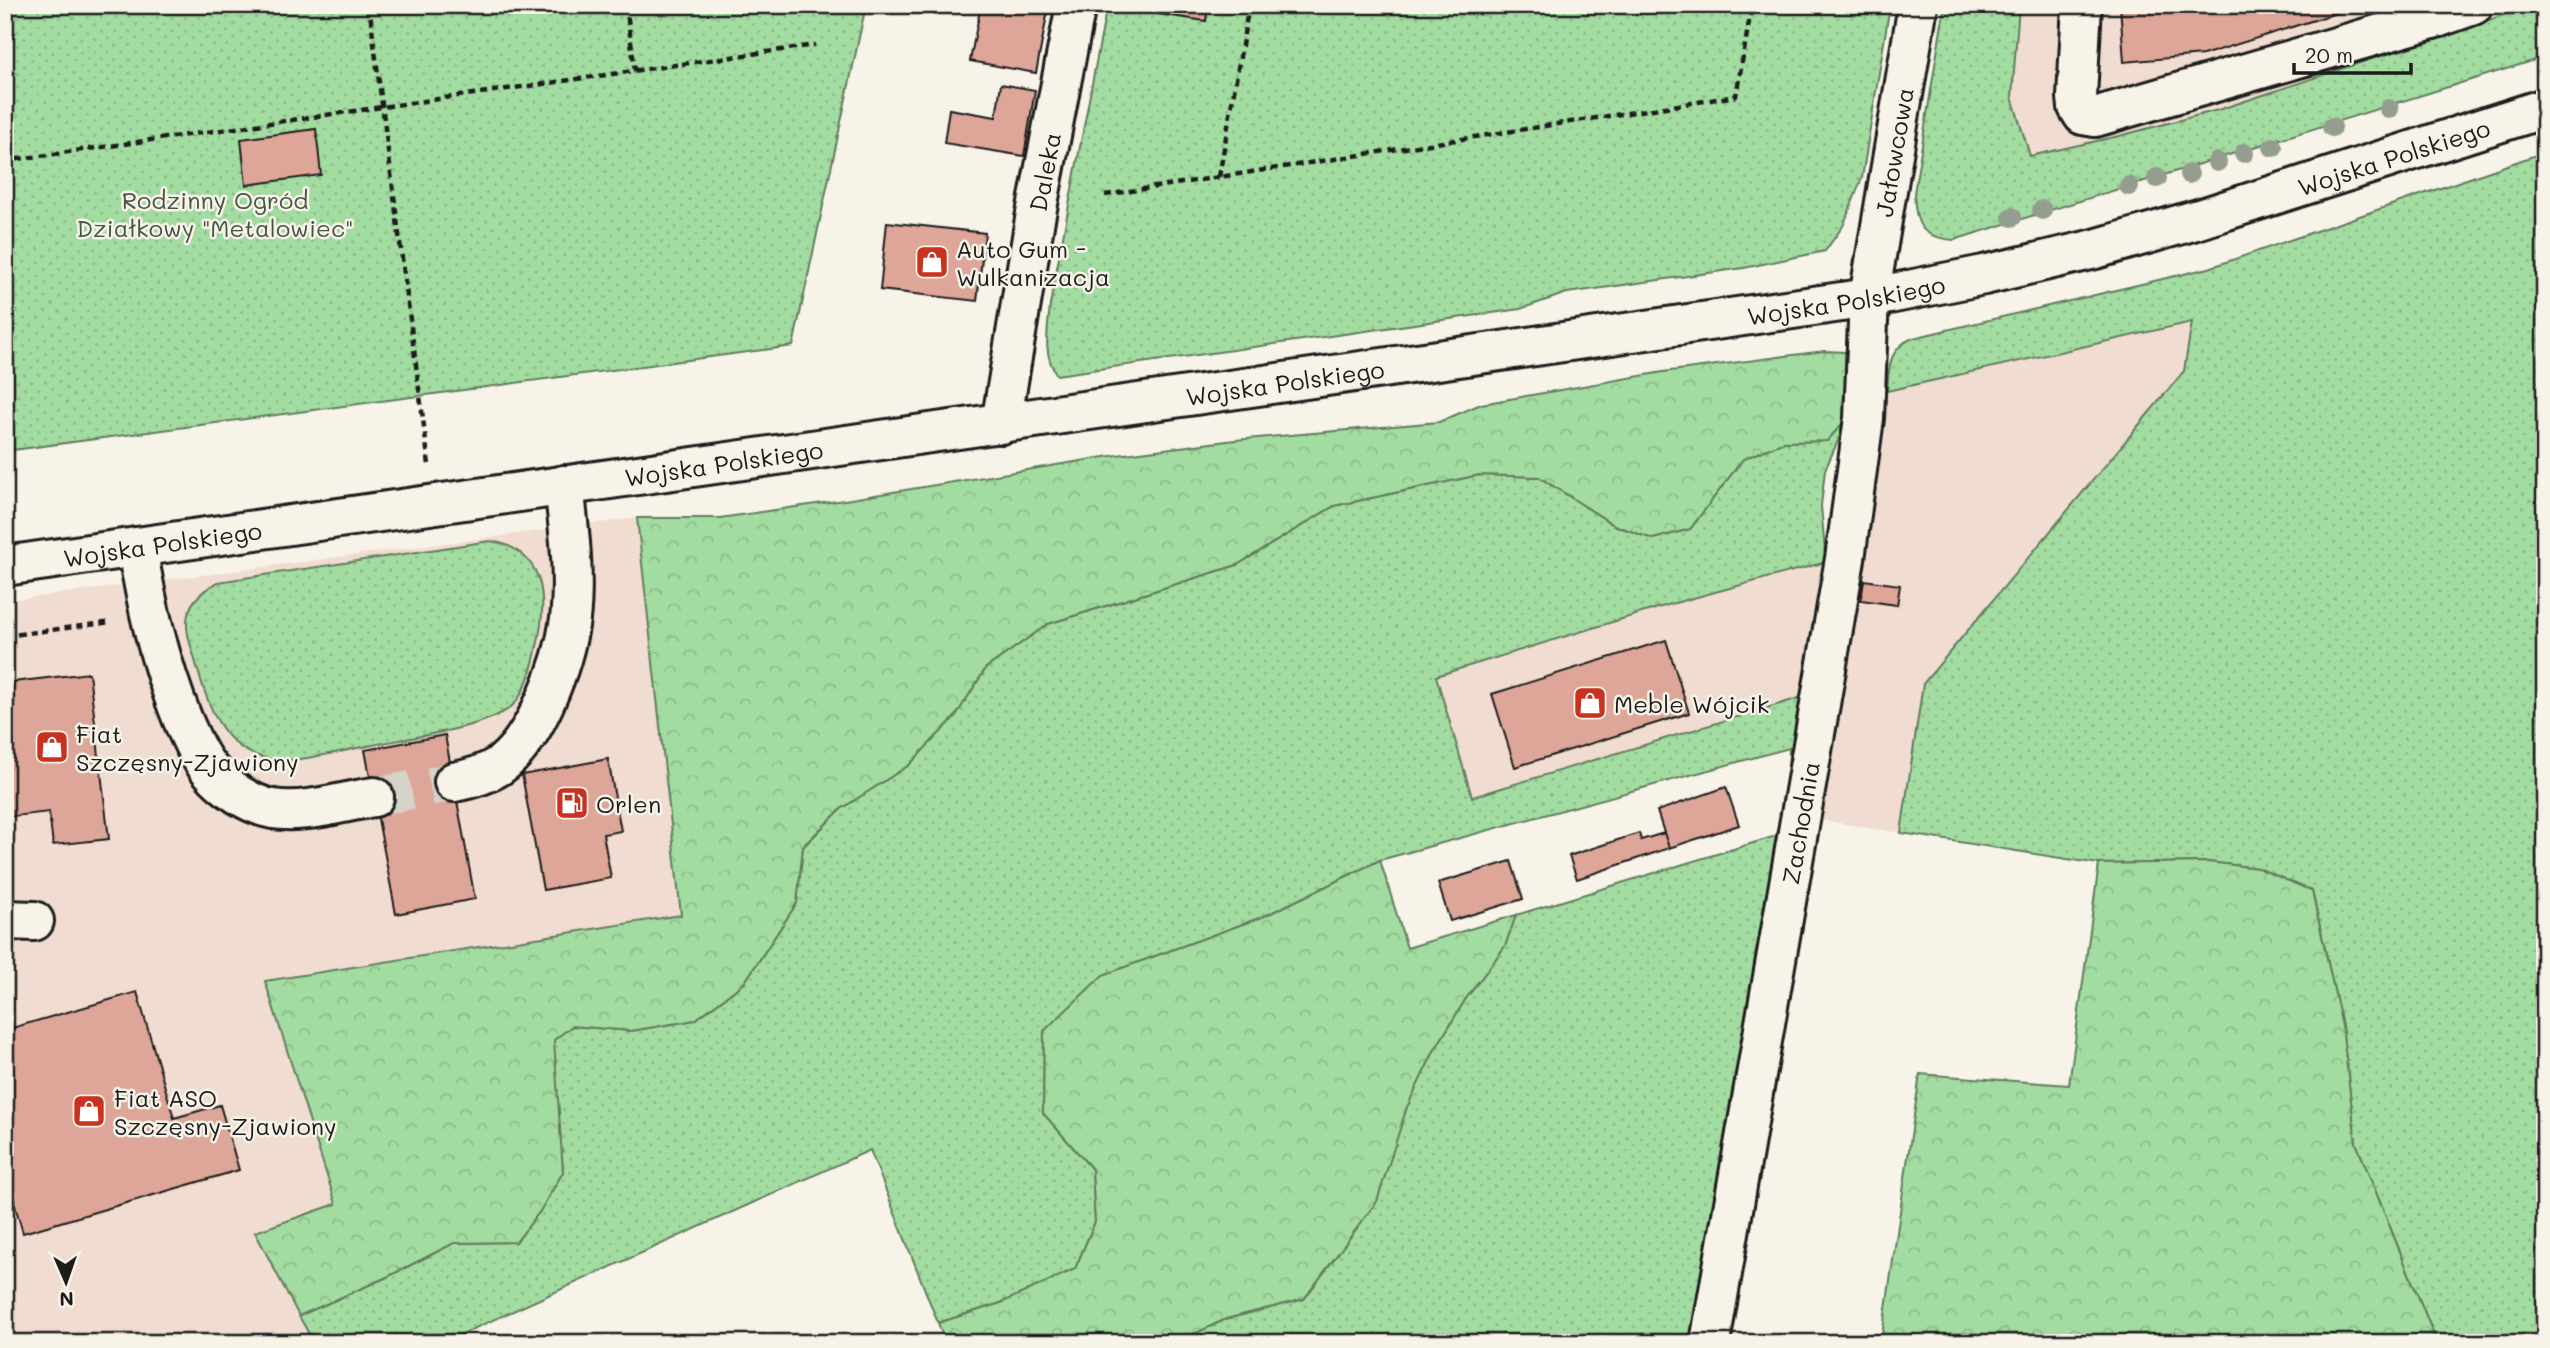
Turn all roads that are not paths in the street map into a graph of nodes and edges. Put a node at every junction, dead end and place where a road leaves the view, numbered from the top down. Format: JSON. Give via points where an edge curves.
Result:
{"nodes":[{"id":1,"x":1076,"y":5,"type":"edge"},
{"id":2,"x":1918,"y":5,"type":"edge"},
{"id":3,"x":2082,"y":5,"type":"edge"},
{"id":4,"x":2450,"y":9,"type":"edge"},
{"id":5,"x":2545,"y":108,"type":"edge"},
{"id":6,"x":1869,"y":298,"type":"junction"},
{"id":7,"x":1000,"y":424,"type":"junction"},
{"id":8,"x":564,"y":485,"type":"junction"},
{"id":9,"x":137,"y":547,"type":"junction"},
{"id":10,"x":5,"y":566,"type":"edge"},
{"id":11,"x":454,"y":782,"type":"tunnel mouth"},
{"id":12,"x":374,"y":797,"type":"tunnel mouth"},
{"id":13,"x":1710,"y":1343,"type":"edge"}],
"edges":[{"from":1,"to":7,"type":"main road","name":"Daleka"},
{"from":2,"to":6,"type":"main road","name":"Jałowcowa"},
{"from":3,"to":4,"type":"main road","via":[[2078,107],[2095,117]]},
{"from":5,"to":6,"type":"main road","name":"Wojska Polskiego","via":[[2095,249]]},
{"from":6,"to":7,"type":"main road","name":"Wojska Polskiego"},
{"from":6,"to":13,"type":"main road","name":"Zachodnia","via":[[1864,418],[1846,559]]},
{"from":7,"to":8,"type":"main road","name":"Wojska Polskiego"},
{"from":8,"to":9,"type":"main road","name":"Wojska Polskiego"},
{"from":8,"to":11,"type":"main road","via":[[570,618],[556,677],[533,726],[502,764],[475,778]]},
{"from":9,"to":10,"type":"main road","name":"Wojska Polskiego"},
{"from":9,"to":12,"type":"main road","via":[[149,617],[170,687],[209,770],[234,792],[270,809]]}]}
